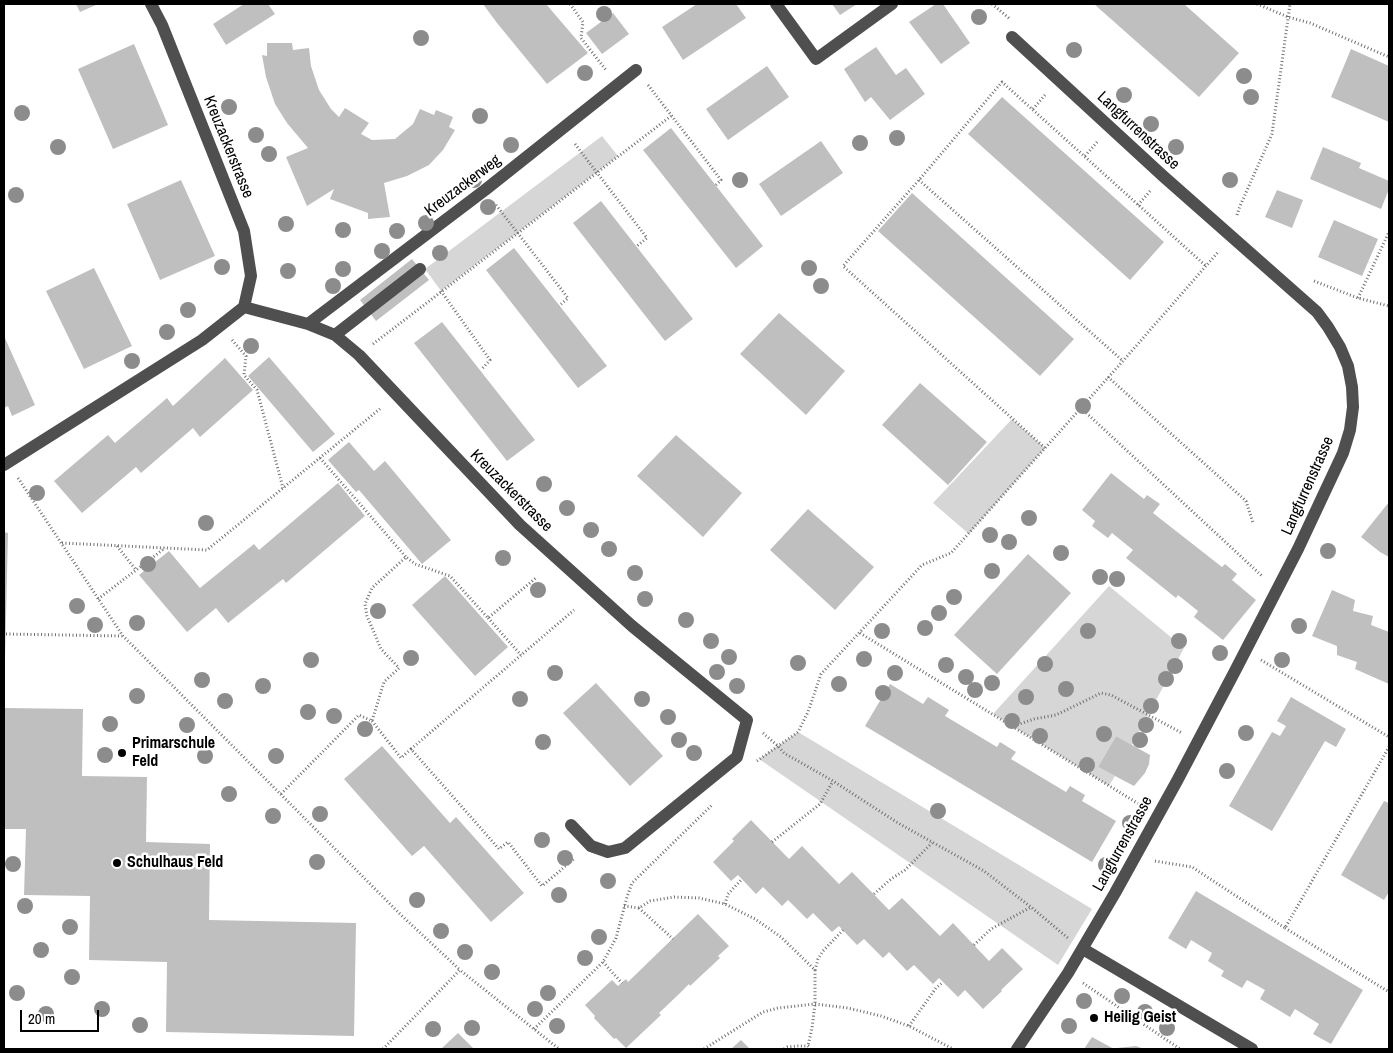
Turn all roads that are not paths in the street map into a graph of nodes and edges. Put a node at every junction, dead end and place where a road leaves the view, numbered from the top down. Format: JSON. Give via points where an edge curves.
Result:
{"nodes":[{"id":1,"x":151,"y":4,"type":"edge"},
{"id":2,"x":776,"y":4,"type":"edge"},
{"id":3,"x":892,"y":4,"type":"edge"},
{"id":4,"x":1012,"y":37,"type":"dead end"},
{"id":5,"x":636,"y":70,"type":"road end"},
{"id":6,"x":420,"y":269,"type":"dead end"},
{"id":7,"x":244,"y":307,"type":"junction"},
{"id":8,"x":308,"y":324,"type":"junction"},
{"id":9,"x":335,"y":335,"type":"junction"},
{"id":10,"x":6,"y":464,"type":"edge"},
{"id":11,"x":571,"y":825,"type":"dead end"},
{"id":12,"x":1083,"y":949,"type":"junction"},
{"id":13,"x":1017,"y":1049,"type":"edge"},
{"id":14,"x":1252,"y":1049,"type":"edge"}],
"edges":[{"from":1,"to":7,"type":"street","name":"Kreuzackerstrasse","via":[[244,231],[251,276]]},
{"from":2,"to":3,"type":"street","via":[[816,59]]},
{"from":4,"to":12,"type":"street","name":"Langfurrenstrasse","via":[[1317,312],[1340,347],[1352,387],[1350,430],[1343,453],[1298,549],[1158,816]]},
{"from":5,"to":8,"type":"street","name":"Kreuzackerweg"},
{"from":6,"to":9,"type":"street"},
{"from":7,"to":8,"type":"street","name":"Kreuzackerstrasse"},
{"from":7,"to":10,"type":"street","via":[[202,340]]},
{"from":8,"to":9,"type":"street","name":"Kreuzackerstrasse"},
{"from":9,"to":11,"type":"street","name":"Kreuzackerstrasse","via":[[358,355],[520,525],[632,626],[747,720],[737,757],[626,848],[608,852],[591,846]]},
{"from":12,"to":13,"type":"street","name":"Langfurrenstrasse"},
{"from":12,"to":14,"type":"street"}]}
